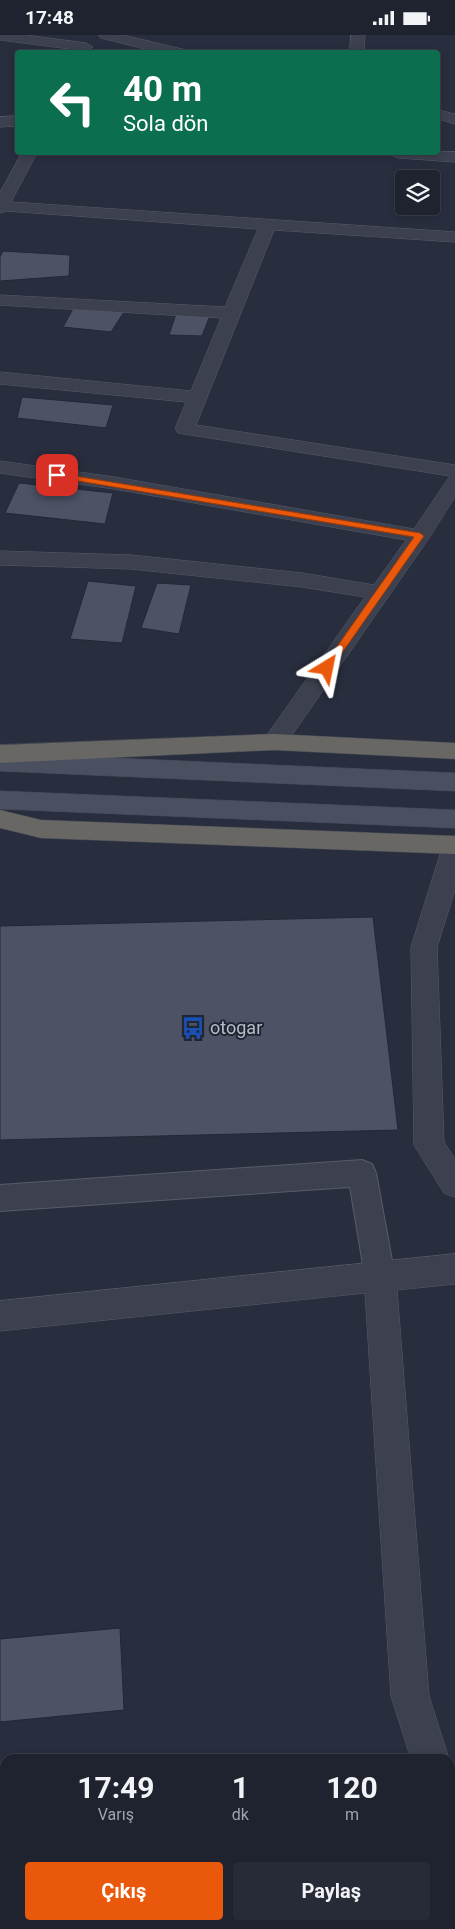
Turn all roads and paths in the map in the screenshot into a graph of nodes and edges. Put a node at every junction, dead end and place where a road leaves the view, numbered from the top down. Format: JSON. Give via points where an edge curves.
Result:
{"nodes":[{"id":1,"x":100,"y":35,"type":"edge"},
{"id":2,"x":106,"y":35,"type":"edge"},
{"id":3,"x":358,"y":35,"type":"edge"},
{"id":4,"x":0,"y":36,"type":"edge"},
{"id":5,"x":85,"y":50,"type":"edge"},
{"id":6,"x":168,"y":50,"type":"edge"},
{"id":7,"x":357,"y":50,"type":"edge"},
{"id":8,"x":440,"y":115,"type":"edge"},
{"id":9,"x":455,"y":119,"type":"edge"},
{"id":10,"x":15,"y":121,"type":"edge"},
{"id":11,"x":0,"y":122,"type":"edge"},
{"id":12,"x":28,"y":155,"type":"edge"},
{"id":13,"x":414,"y":155,"type":"edge"},
{"id":14,"x":455,"y":157,"type":"edge"},
{"id":15,"x":0,"y":207,"type":"edge"},
{"id":16,"x":268,"y":225,"type":"junction"},
{"id":17,"x":455,"y":237,"type":"edge"},
{"id":18,"x":0,"y":300,"type":"edge"},
{"id":19,"x":232,"y":313,"type":"junction"},
{"id":20,"x":0,"y":379,"type":"edge"},
{"id":21,"x":199,"y":399,"type":"junction"},
{"id":22,"x":0,"y":467,"type":"edge"},
{"id":23,"x":455,"y":471,"type":"edge"},
{"id":24,"x":455,"y":481,"type":"edge"},
{"id":25,"x":420,"y":536,"type":"junction"},
{"id":26,"x":0,"y":558,"type":"edge"},
{"id":27,"x":380,"y":593,"type":"junction"},
{"id":28,"x":274,"y":742,"type":"junction"},
{"id":29,"x":455,"y":751,"type":"edge"},
{"id":30,"x":0,"y":754,"type":"edge"},
{"id":31,"x":0,"y":762,"type":"edge"},
{"id":32,"x":455,"y":782,"type":"edge"},
{"id":33,"x":0,"y":800,"type":"edge"},
{"id":34,"x":0,"y":819,"type":"edge"},
{"id":35,"x":455,"y":819,"type":"edge"},
{"id":36,"x":455,"y":846,"type":"edge"},
{"id":37,"x":455,"y":1185,"type":"edge"},
{"id":38,"x":0,"y":1198,"type":"edge"},
{"id":39,"x":455,"y":1269,"type":"edge"},
{"id":40,"x":380,"y":1277,"type":"junction"},
{"id":41,"x":0,"y":1316,"type":"edge"},
{"id":42,"x":428,"y":1754,"type":"edge"}],
"edges":[{"from":1,"to":5,"type":"street"},
{"from":2,"to":6,"type":"street"},
{"from":3,"to":7,"type":"street"},
{"from":4,"to":5,"type":"street"},
{"from":8,"to":9,"type":"street"},
{"from":10,"to":11,"type":"street"},
{"from":12,"to":15,"type":"street"},
{"from":13,"to":14,"type":"street"},
{"from":15,"to":16,"type":"street"},
{"from":16,"to":17,"type":"street"},
{"from":16,"to":19,"type":"street"},
{"from":18,"to":19,"type":"street"},
{"from":19,"to":21,"type":"street"},
{"from":20,"to":21,"type":"street"},
{"from":21,"to":23,"type":"street","via":[[185,429]]},
{"from":22,"to":25,"type":"street","via":[[114,483]]},
{"from":24,"to":25,"type":"street"},
{"from":25,"to":27,"type":"street"},
{"from":26,"to":27,"type":"street","via":[[131,563],[302,580]]},
{"from":27,"to":28,"type":"street"},
{"from":28,"to":29,"type":"highway"},
{"from":28,"to":30,"type":"highway"},
{"from":31,"to":32,"type":"main road"},
{"from":33,"to":35,"type":"main road"},
{"from":34,"to":36,"type":"highway","via":[[41,829]]},
{"from":36,"to":37,"type":"street","via":[[424,947],[429,1145]]},
{"from":38,"to":40,"type":"lane","via":[[362,1173]]},
{"from":39,"to":40,"type":"street"},
{"from":40,"to":41,"type":"street"},
{"from":40,"to":42,"type":"street","via":[[410,1696]]}]}
